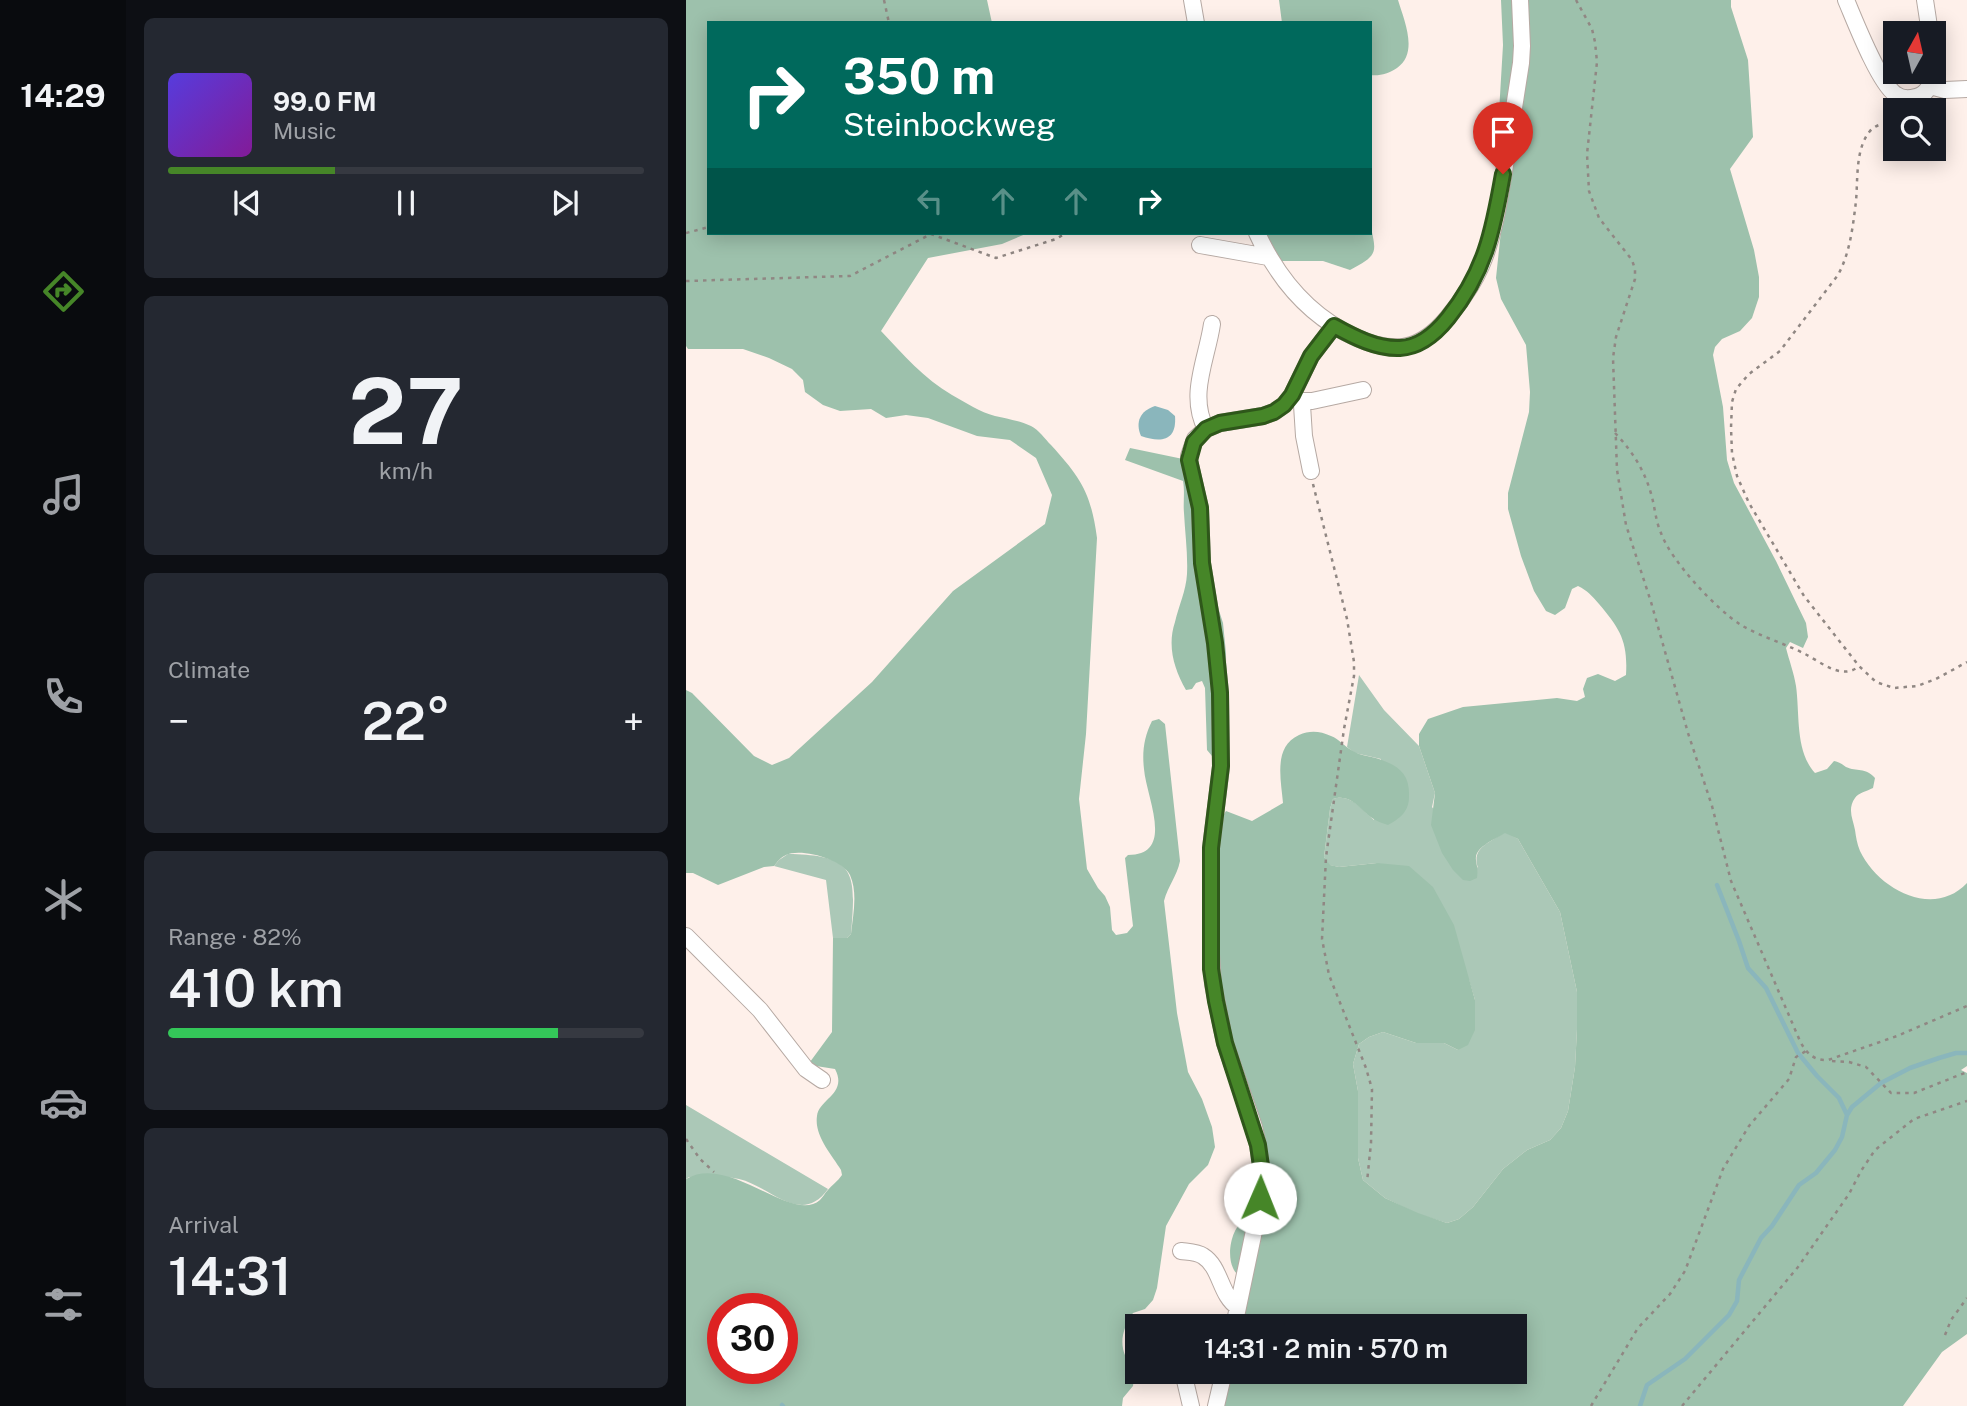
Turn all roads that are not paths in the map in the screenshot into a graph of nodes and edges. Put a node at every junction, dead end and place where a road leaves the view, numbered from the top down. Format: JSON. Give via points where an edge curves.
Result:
{"nodes":[{"id":1,"x":1192,"y":0,"type":"edge"},
{"id":2,"x":1520,"y":0,"type":"edge"},
{"id":3,"x":1846,"y":0,"type":"edge"},
{"id":4,"x":1925,"y":0,"type":"edge"},
{"id":5,"x":1196,"y":21,"type":"edge"},
{"id":6,"x":1928,"y":21,"type":"edge"},
{"id":7,"x":1883,"y":78,"type":"edge"},
{"id":8,"x":1887,"y":84,"type":"edge"},
{"id":9,"x":1929,"y":84,"type":"edge"},
{"id":10,"x":1938,"y":84,"type":"edge"},
{"id":11,"x":1967,"y":89,"type":"edge"},
{"id":12,"x":1258,"y":235,"type":"edge"},
{"id":13,"x":1200,"y":245,"type":"dead end"},
{"id":14,"x":1268,"y":257,"type":"junction"},
{"id":15,"x":1212,"y":324,"type":"dead end"},
{"id":16,"x":1334,"y":326,"type":"junction"},
{"id":17,"x":1363,"y":390,"type":"dead end"},
{"id":18,"x":1296,"y":398,"type":"junction"},
{"id":19,"x":1206,"y":429,"type":"junction"},
{"id":20,"x":1194,"y":442,"type":"junction"},
{"id":21,"x":1178,"y":456,"type":"dead end"},
{"id":22,"x":1311,"y":471,"type":"road end"},
{"id":23,"x":686,"y":936,"type":"edge"},
{"id":24,"x":822,"y":1080,"type":"dead end"},
{"id":25,"x":1181,"y":1251,"type":"dead end"},
{"id":26,"x":1238,"y":1307,"type":"junction"},
{"id":27,"x":1237,"y":1314,"type":"edge"},
{"id":28,"x":1185,"y":1384,"type":"edge"},
{"id":29,"x":1221,"y":1384,"type":"edge"},
{"id":30,"x":1191,"y":1406,"type":"edge"},
{"id":31,"x":1216,"y":1406,"type":"edge"}],
"edges":[{"from":1,"to":5,"type":"street"},
{"from":2,"to":16,"type":"street","via":[[1521,63],[1507,154],[1490,241],[1473,282],[1441,327],[1412,346],[1380,346]]},
{"from":3,"to":7,"type":"street"},
{"from":4,"to":6,"type":"street"},
{"from":8,"to":9,"type":"street","via":[[1902,98],[1914,98]]},
{"from":10,"to":11,"type":"street","via":[[1945,90]]},
{"from":12,"to":14,"type":"street"},
{"from":13,"to":14,"type":"street"},
{"from":14,"to":16,"type":"street","via":[[1293,291]]},
{"from":15,"to":19,"type":"street","via":[[1198,390]]},
{"from":16,"to":18,"type":"street","via":[[1311,356]]},
{"from":17,"to":18,"type":"street","via":[[1312,401]]},
{"from":18,"to":19,"type":"street","via":[[1271,413]]},
{"from":18,"to":22,"type":"street"},
{"from":19,"to":20,"type":"street"},
{"from":20,"to":21,"type":"street"},
{"from":20,"to":26,"type":"street","via":[[1189,460],[1200,508],[1202,563],[1220,704],[1221,766],[1211,848],[1211,969],[1225,1043],[1254,1127],[1262,1173]]},
{"from":23,"to":24,"type":"street","via":[[760,1010],[806,1069]]},
{"from":25,"to":26,"type":"street","via":[[1206,1258]]},
{"from":26,"to":27,"type":"street"},
{"from":28,"to":30,"type":"street"},
{"from":29,"to":31,"type":"street"}]}
